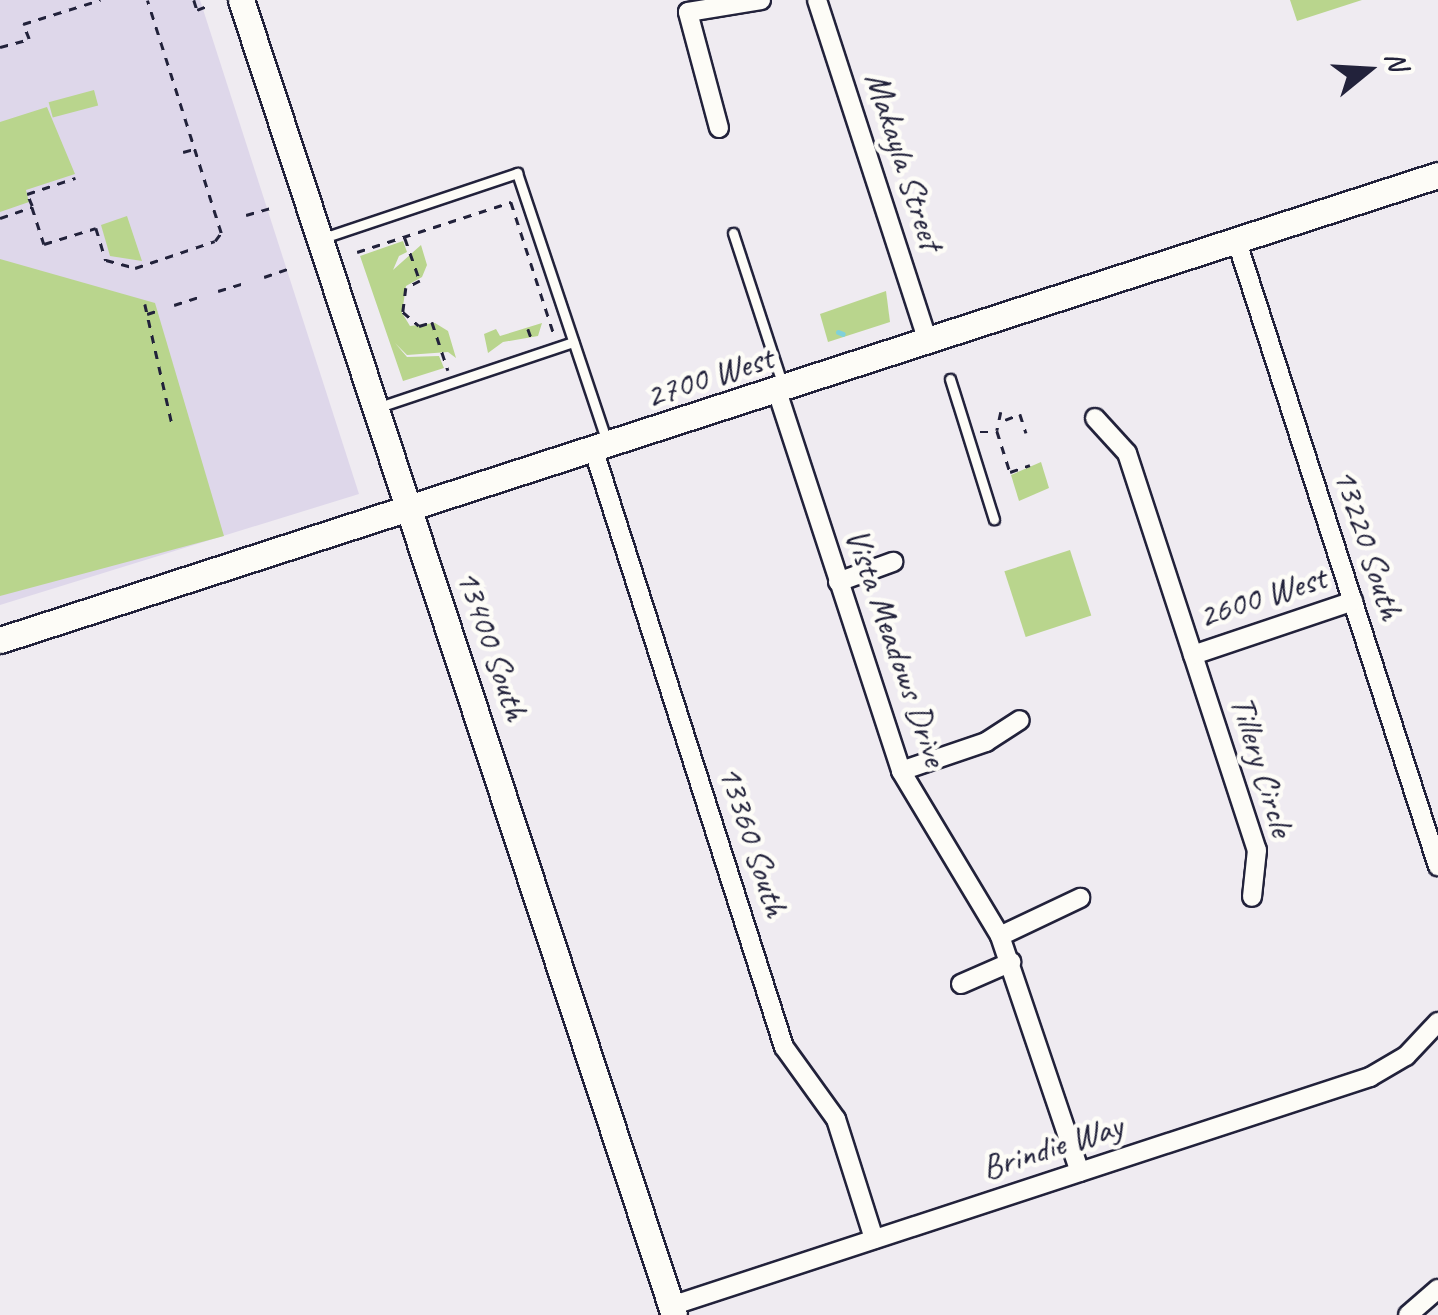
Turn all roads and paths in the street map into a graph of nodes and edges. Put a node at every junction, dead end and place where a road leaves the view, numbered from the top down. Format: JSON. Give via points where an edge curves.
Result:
{"nodes":[{"id":1,"x":100,"y":0,"type":"edge"},
{"id":2,"x":147,"y":0,"type":"edge"},
{"id":3,"x":194,"y":0,"type":"edge"},
{"id":4,"x":240,"y":0,"type":"edge"},
{"id":5,"x":761,"y":0,"type":"edge"},
{"id":6,"x":817,"y":0,"type":"edge"},
{"id":7,"x":206,"y":6,"type":"dead end"},
{"id":8,"x":0,"y":47,"type":"edge"},
{"id":9,"x":719,"y":128,"type":"dead end"},
{"id":10,"x":195,"y":148,"type":"junction"},
{"id":11,"x":182,"y":152,"type":"dead end"},
{"id":12,"x":1438,"y":175,"type":"edge"},
{"id":13,"x":76,"y":178,"type":"dead end"},
{"id":14,"x":32,"y":207,"type":"junction"},
{"id":15,"x":270,"y":208,"type":"dead end"},
{"id":16,"x":246,"y":215,"type":"dead end"},
{"id":17,"x":0,"y":218,"type":"edge"},
{"id":18,"x":734,"y":233,"type":"dead end"},
{"id":19,"x":405,"y":236,"type":"junction"},
{"id":20,"x":318,"y":239,"type":"junction"},
{"id":21,"x":1236,"y":242,"type":"junction"},
{"id":22,"x":357,"y":252,"type":"dead end"},
{"id":23,"x":290,"y":268,"type":"dead end"},
{"id":24,"x":264,"y":277,"type":"dead end"},
{"id":25,"x":244,"y":283,"type":"dead end"},
{"id":26,"x":218,"y":290,"type":"dead end"},
{"id":27,"x":201,"y":296,"type":"dead end"},
{"id":28,"x":145,"y":304,"type":"dead end"},
{"id":29,"x":174,"y":305,"type":"dead end"},
{"id":30,"x":159,"y":310,"type":"dead end"},
{"id":31,"x":548,"y":313,"type":"junction"},
{"id":32,"x":148,"y":314,"type":"junction"},
{"id":33,"x":541,"y":315,"type":"dead end"},
{"id":34,"x":528,"y":329,"type":"dead end"},
{"id":35,"x":533,"y":341,"type":"junction"},
{"id":36,"x":573,"y":342,"type":"junction"},
{"id":37,"x":928,"y":342,"type":"junction"},
{"id":38,"x":516,"y":347,"type":"dead end"},
{"id":39,"x":465,"y":364,"type":"dead end"},
{"id":40,"x":448,"y":370,"type":"junction"},
{"id":41,"x":432,"y":375,"type":"dead end"},
{"id":42,"x":950,"y":379,"type":"dead end"},
{"id":43,"x":780,"y":390,"type":"junction"},
{"id":44,"x":373,"y":408,"type":"junction"},
{"id":45,"x":1001,"y":412,"type":"dead end"},
{"id":46,"x":1095,"y":418,"type":"dead end"},
{"id":47,"x":1003,"y":420,"type":"junction"},
{"id":48,"x":173,"y":428,"type":"dead end"},
{"id":49,"x":971,"y":430,"type":"dead end"},
{"id":50,"x":997,"y":432,"type":"junction"},
{"id":51,"x":1026,"y":433,"type":"dead end"},
{"id":52,"x":602,"y":448,"type":"junction"},
{"id":53,"x":1030,"y":466,"type":"dead end"},
{"id":54,"x":407,"y":510,"type":"junction"},
{"id":55,"x":994,"y":519,"type":"dead end"},
{"id":56,"x":892,"y":562,"type":"dead end"},
{"id":57,"x":838,"y":582,"type":"junction"},
{"id":58,"x":1353,"y":602,"type":"junction"},
{"id":59,"x":0,"y":640,"type":"edge"},
{"id":60,"x":1193,"y":655,"type":"junction"},
{"id":61,"x":1020,"y":720,"type":"dead end"},
{"id":62,"x":900,"y":771,"type":"junction"},
{"id":63,"x":1438,"y":866,"type":"edge"},
{"id":64,"x":1252,"y":897,"type":"dead end"},
{"id":65,"x":1080,"y":898,"type":"dead end"},
{"id":66,"x":1000,"y":936,"type":"junction"},
{"id":67,"x":1012,"y":962,"type":"junction"},
{"id":68,"x":961,"y":984,"type":"dead end"},
{"id":69,"x":1438,"y":1022,"type":"edge"},
{"id":70,"x":1080,"y":1172,"type":"junction"},
{"id":71,"x":874,"y":1239,"type":"junction"},
{"id":72,"x":1438,"y":1289,"type":"edge"},
{"id":73,"x":672,"y":1310,"type":"edge"},
{"id":74,"x":1408,"y":1314,"type":"edge"}],
"edges":[{"from":1,"to":8,"type":"path","via":[[23,24],[29,38]]},
{"from":2,"to":10,"type":"path"},
{"from":3,"to":7,"type":"path","via":[[197,10]]},
{"from":4,"to":20,"type":"main road","name":"13400 South"},
{"from":5,"to":9,"type":"street","via":[[688,12]]},
{"from":6,"to":37,"type":"street","name":"Makayla Street"},
{"from":10,"to":11,"type":"path"},
{"from":10,"to":14,"type":"path","via":[[221,233],[216,241],[135,268],[106,260],[96,228],[44,244]]},
{"from":12,"to":21,"type":"main road","name":"2700 West"},
{"from":13,"to":14,"type":"path","via":[[28,194]]},
{"from":14,"to":17,"type":"path"},
{"from":15,"to":16,"type":"path"},
{"from":18,"to":43,"type":"lane"},
{"from":19,"to":22,"type":"path"},
{"from":19,"to":31,"type":"path","via":[[511,202]]},
{"from":19,"to":40,"type":"path","via":[[420,282],[406,288],[403,312],[418,326],[432,322]]},
{"from":20,"to":36,"type":"lane","via":[[517,174]]},
{"from":20,"to":44,"type":"main road","name":"13400 South"},
{"from":21,"to":37,"type":"main road","name":"2700 West"},
{"from":21,"to":58,"type":"street","name":"13220 South"},
{"from":23,"to":24,"type":"path"},
{"from":25,"to":26,"type":"path"},
{"from":27,"to":29,"type":"path"},
{"from":28,"to":32,"type":"path"},
{"from":30,"to":32,"type":"path"},
{"from":31,"to":33,"type":"path"},
{"from":31,"to":35,"type":"path","via":[[554,334]]},
{"from":32,"to":48,"type":"path"},
{"from":34,"to":35,"type":"path"},
{"from":35,"to":38,"type":"path"},
{"from":36,"to":44,"type":"lane"},
{"from":36,"to":52,"type":"lane"},
{"from":37,"to":43,"type":"main road","name":"2700 West"},
{"from":39,"to":40,"type":"path"},
{"from":40,"to":41,"type":"path"},
{"from":42,"to":55,"type":"lane"},
{"from":43,"to":52,"type":"main road","name":"2700 West"},
{"from":43,"to":57,"type":"street","name":"Vista Meadows Drive"},
{"from":44,"to":54,"type":"main road","name":"13400 South"},
{"from":45,"to":47,"type":"path"},
{"from":46,"to":60,"type":"street","name":"Tillery Circle","via":[[1127,452]]},
{"from":47,"to":50,"type":"path"},
{"from":47,"to":51,"type":"path","via":[[1020,414]]},
{"from":49,"to":50,"type":"path"},
{"from":50,"to":53,"type":"path","via":[[1010,472]]},
{"from":52,"to":54,"type":"main road","name":"2700 West"},
{"from":52,"to":71,"type":"street","name":"13360 South","via":[[784,1047],[836,1119]]},
{"from":54,"to":59,"type":"main road","name":"2700 West"},
{"from":54,"to":73,"type":"main road","name":"13400 South","via":[[476,700]]},
{"from":56,"to":57,"type":"street"},
{"from":57,"to":62,"type":"street","name":"Vista Meadows Drive"},
{"from":58,"to":60,"type":"street","name":"2600 West"},
{"from":58,"to":63,"type":"street","name":"13220 South"},
{"from":60,"to":64,"type":"street","name":"Tillery Circle","via":[[1257,850]]},
{"from":61,"to":62,"type":"street","via":[[986,742]]},
{"from":62,"to":66,"type":"street","name":"Vista Meadows Drive"},
{"from":65,"to":66,"type":"street"},
{"from":66,"to":67,"type":"street","name":"Vista Meadows Drive"},
{"from":67,"to":68,"type":"street"},
{"from":67,"to":70,"type":"street","name":"Vista Meadows Drive"},
{"from":69,"to":70,"type":"street","name":"Brindie Way","via":[[1406,1056],[1370,1077]]},
{"from":70,"to":71,"type":"street","name":"Brindie Way"},
{"from":71,"to":73,"type":"street","name":"Brindie Way"},
{"from":72,"to":74,"type":"street"}]}
